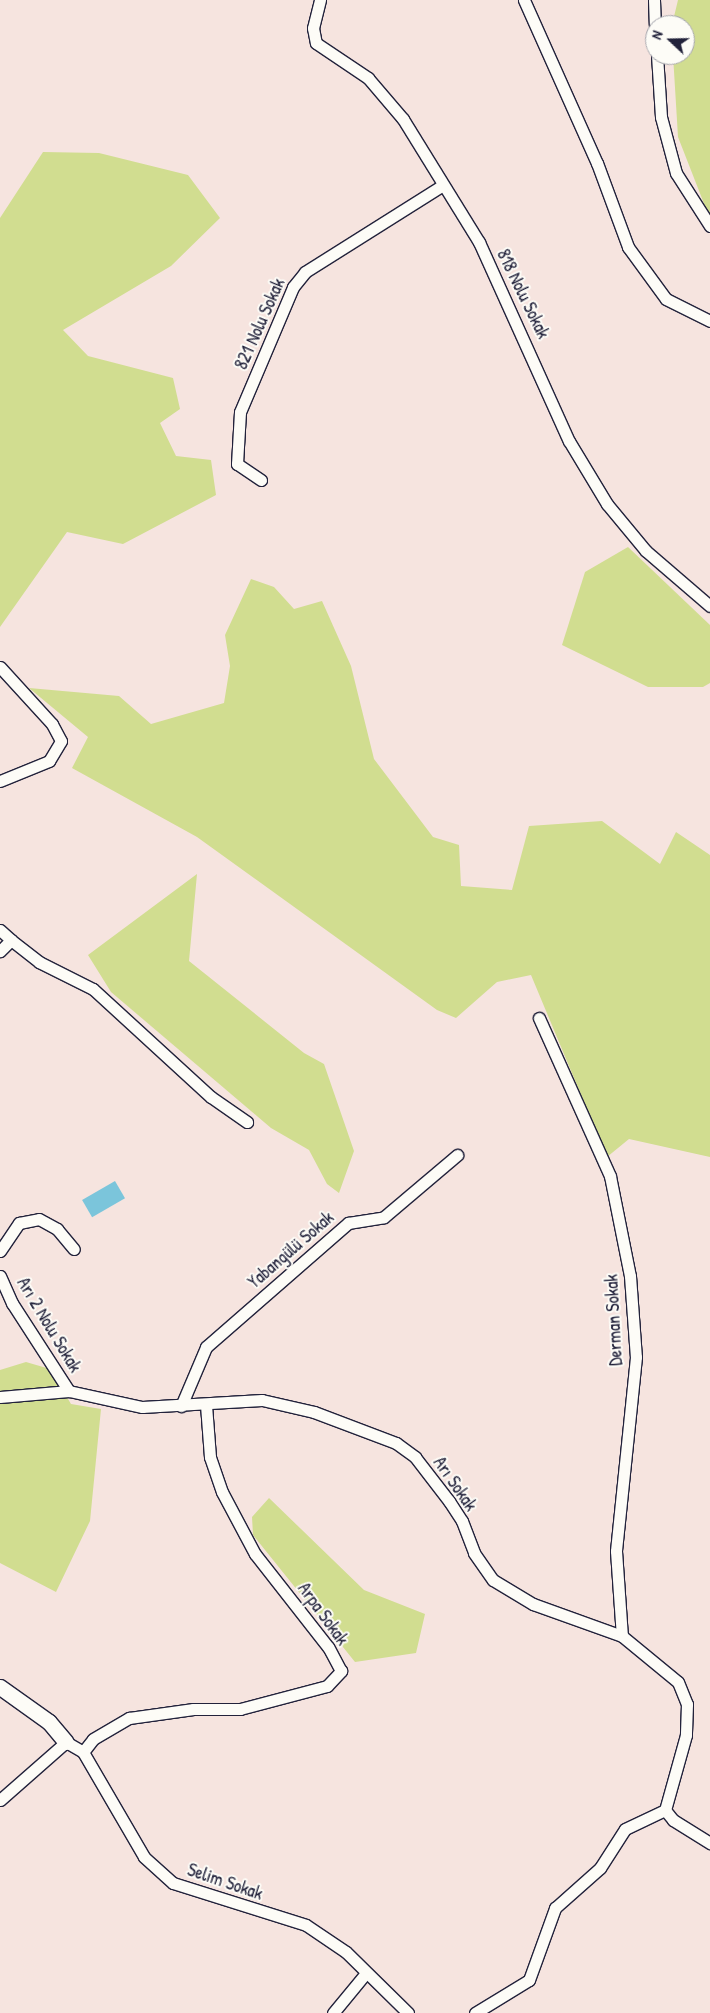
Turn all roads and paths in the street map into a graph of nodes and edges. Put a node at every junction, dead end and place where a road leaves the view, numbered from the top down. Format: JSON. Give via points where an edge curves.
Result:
{"nodes":[{"id":1,"x":320,"y":0,"type":"edge"},
{"id":2,"x":524,"y":0,"type":"edge"},
{"id":3,"x":654,"y":0,"type":"edge"},
{"id":4,"x":655,"y":15,"type":"edge"},
{"id":5,"x":658,"y":65,"type":"edge"},
{"id":6,"x":443,"y":186,"type":"junction"},
{"id":7,"x":710,"y":226,"type":"edge"},
{"id":8,"x":710,"y":321,"type":"edge"},
{"id":9,"x":261,"y":480,"type":"dead end"},
{"id":10,"x":710,"y":606,"type":"edge"},
{"id":11,"x":0,"y":667,"type":"edge"},
{"id":12,"x":0,"y":781,"type":"edge"},
{"id":13,"x":0,"y":930,"type":"edge"},
{"id":14,"x":11,"y":940,"type":"junction"},
{"id":15,"x":0,"y":951,"type":"edge"},
{"id":16,"x":539,"y":1018,"type":"dead end"},
{"id":17,"x":247,"y":1122,"type":"dead end"},
{"id":18,"x":457,"y":1155,"type":"dead end"},
{"id":19,"x":74,"y":1249,"type":"dead end"},
{"id":20,"x":0,"y":1251,"type":"edge"},
{"id":21,"x":0,"y":1276,"type":"edge"},
{"id":22,"x":69,"y":1392,"type":"junction"},
{"id":23,"x":0,"y":1397,"type":"edge"},
{"id":24,"x":206,"y":1405,"type":"junction"},
{"id":25,"x":181,"y":1406,"type":"junction"},
{"id":26,"x":622,"y":1636,"type":"junction"},
{"id":27,"x":0,"y":1687,"type":"edge"},
{"id":28,"x":66,"y":1742,"type":"junction"},
{"id":29,"x":83,"y":1752,"type":"junction"},
{"id":30,"x":0,"y":1800,"type":"edge"},
{"id":31,"x":665,"y":1810,"type":"junction"},
{"id":32,"x":710,"y":1843,"type":"edge"},
{"id":33,"x":366,"y":1973,"type":"junction"},
{"id":34,"x":333,"y":2013,"type":"edge"},
{"id":35,"x":408,"y":2013,"type":"edge"},
{"id":36,"x":474,"y":2013,"type":"edge"}],
"edges":[{"from":1,"to":6,"type":"street","name":"818 Nolu Sokak","via":[[313,28],[316,42],[368,78],[403,119]]},
{"from":2,"to":8,"type":"street","via":[[597,163],[628,248],[666,299]]},
{"from":3,"to":4,"type":"street"},
{"from":5,"to":7,"type":"street","via":[[661,117],[676,173]]},
{"from":6,"to":9,"type":"street","name":"821 Nolu Sokak","via":[[305,272],[293,287],[240,412],[237,464]]},
{"from":6,"to":10,"type":"street","name":"818 Nolu Sokak","via":[[479,242],[570,440],[607,504],[646,551]]},
{"from":11,"to":12,"type":"street","via":[[52,724],[61,741],[49,761]]},
{"from":13,"to":14,"type":"street"},
{"from":14,"to":15,"type":"street"},
{"from":14,"to":17,"type":"street","via":[[39,962],[92,990],[211,1097]]},
{"from":16,"to":26,"type":"street","name":"Derman Sokak","via":[[610,1176],[630,1276],[636,1357],[616,1552]]},
{"from":18,"to":25,"type":"street","name":"Yabangülü Sokak","via":[[384,1217],[348,1223],[206,1347]]},
{"from":19,"to":20,"type":"street","via":[[57,1229],[39,1219],[19,1223]]},
{"from":21,"to":22,"type":"street","name":"Arı 2 Nolu Sokak","via":[[12,1303]]},
{"from":22,"to":23,"type":"street","name":"Arı Sokak"},
{"from":22,"to":25,"type":"street","name":"Arı Sokak","via":[[142,1407]]},
{"from":24,"to":25,"type":"street","name":"Arı Sokak"},
{"from":24,"to":26,"type":"street","name":"Arı Sokak","via":[[262,1400],[314,1412],[396,1443],[415,1457],[449,1501],[474,1553],[493,1580],[533,1604]]},
{"from":24,"to":29,"type":"street","name":"Arpa Sokak","via":[[210,1457],[222,1492],[255,1554],[328,1647],[341,1671],[327,1686],[240,1709],[193,1709],[129,1718],[93,1739]]},
{"from":26,"to":31,"type":"street","name":"Arı Sokak","via":[[665,1667],[684,1693],[686,1735]]},
{"from":27,"to":28,"type":"street","via":[[49,1722]]},
{"from":28,"to":29,"type":"street"},
{"from":28,"to":30,"type":"street"},
{"from":29,"to":33,"type":"street","name":"Selim Sokak","via":[[126,1831],[144,1857],[173,1883],[306,1925],[346,1952]]},
{"from":31,"to":32,"type":"street","via":[[673,1820]]},
{"from":31,"to":36,"type":"street","via":[[625,1829],[600,1868],[556,1908],[529,1980]]},
{"from":33,"to":34,"type":"street"},
{"from":33,"to":35,"type":"street","name":"Selim Sokak"}]}
